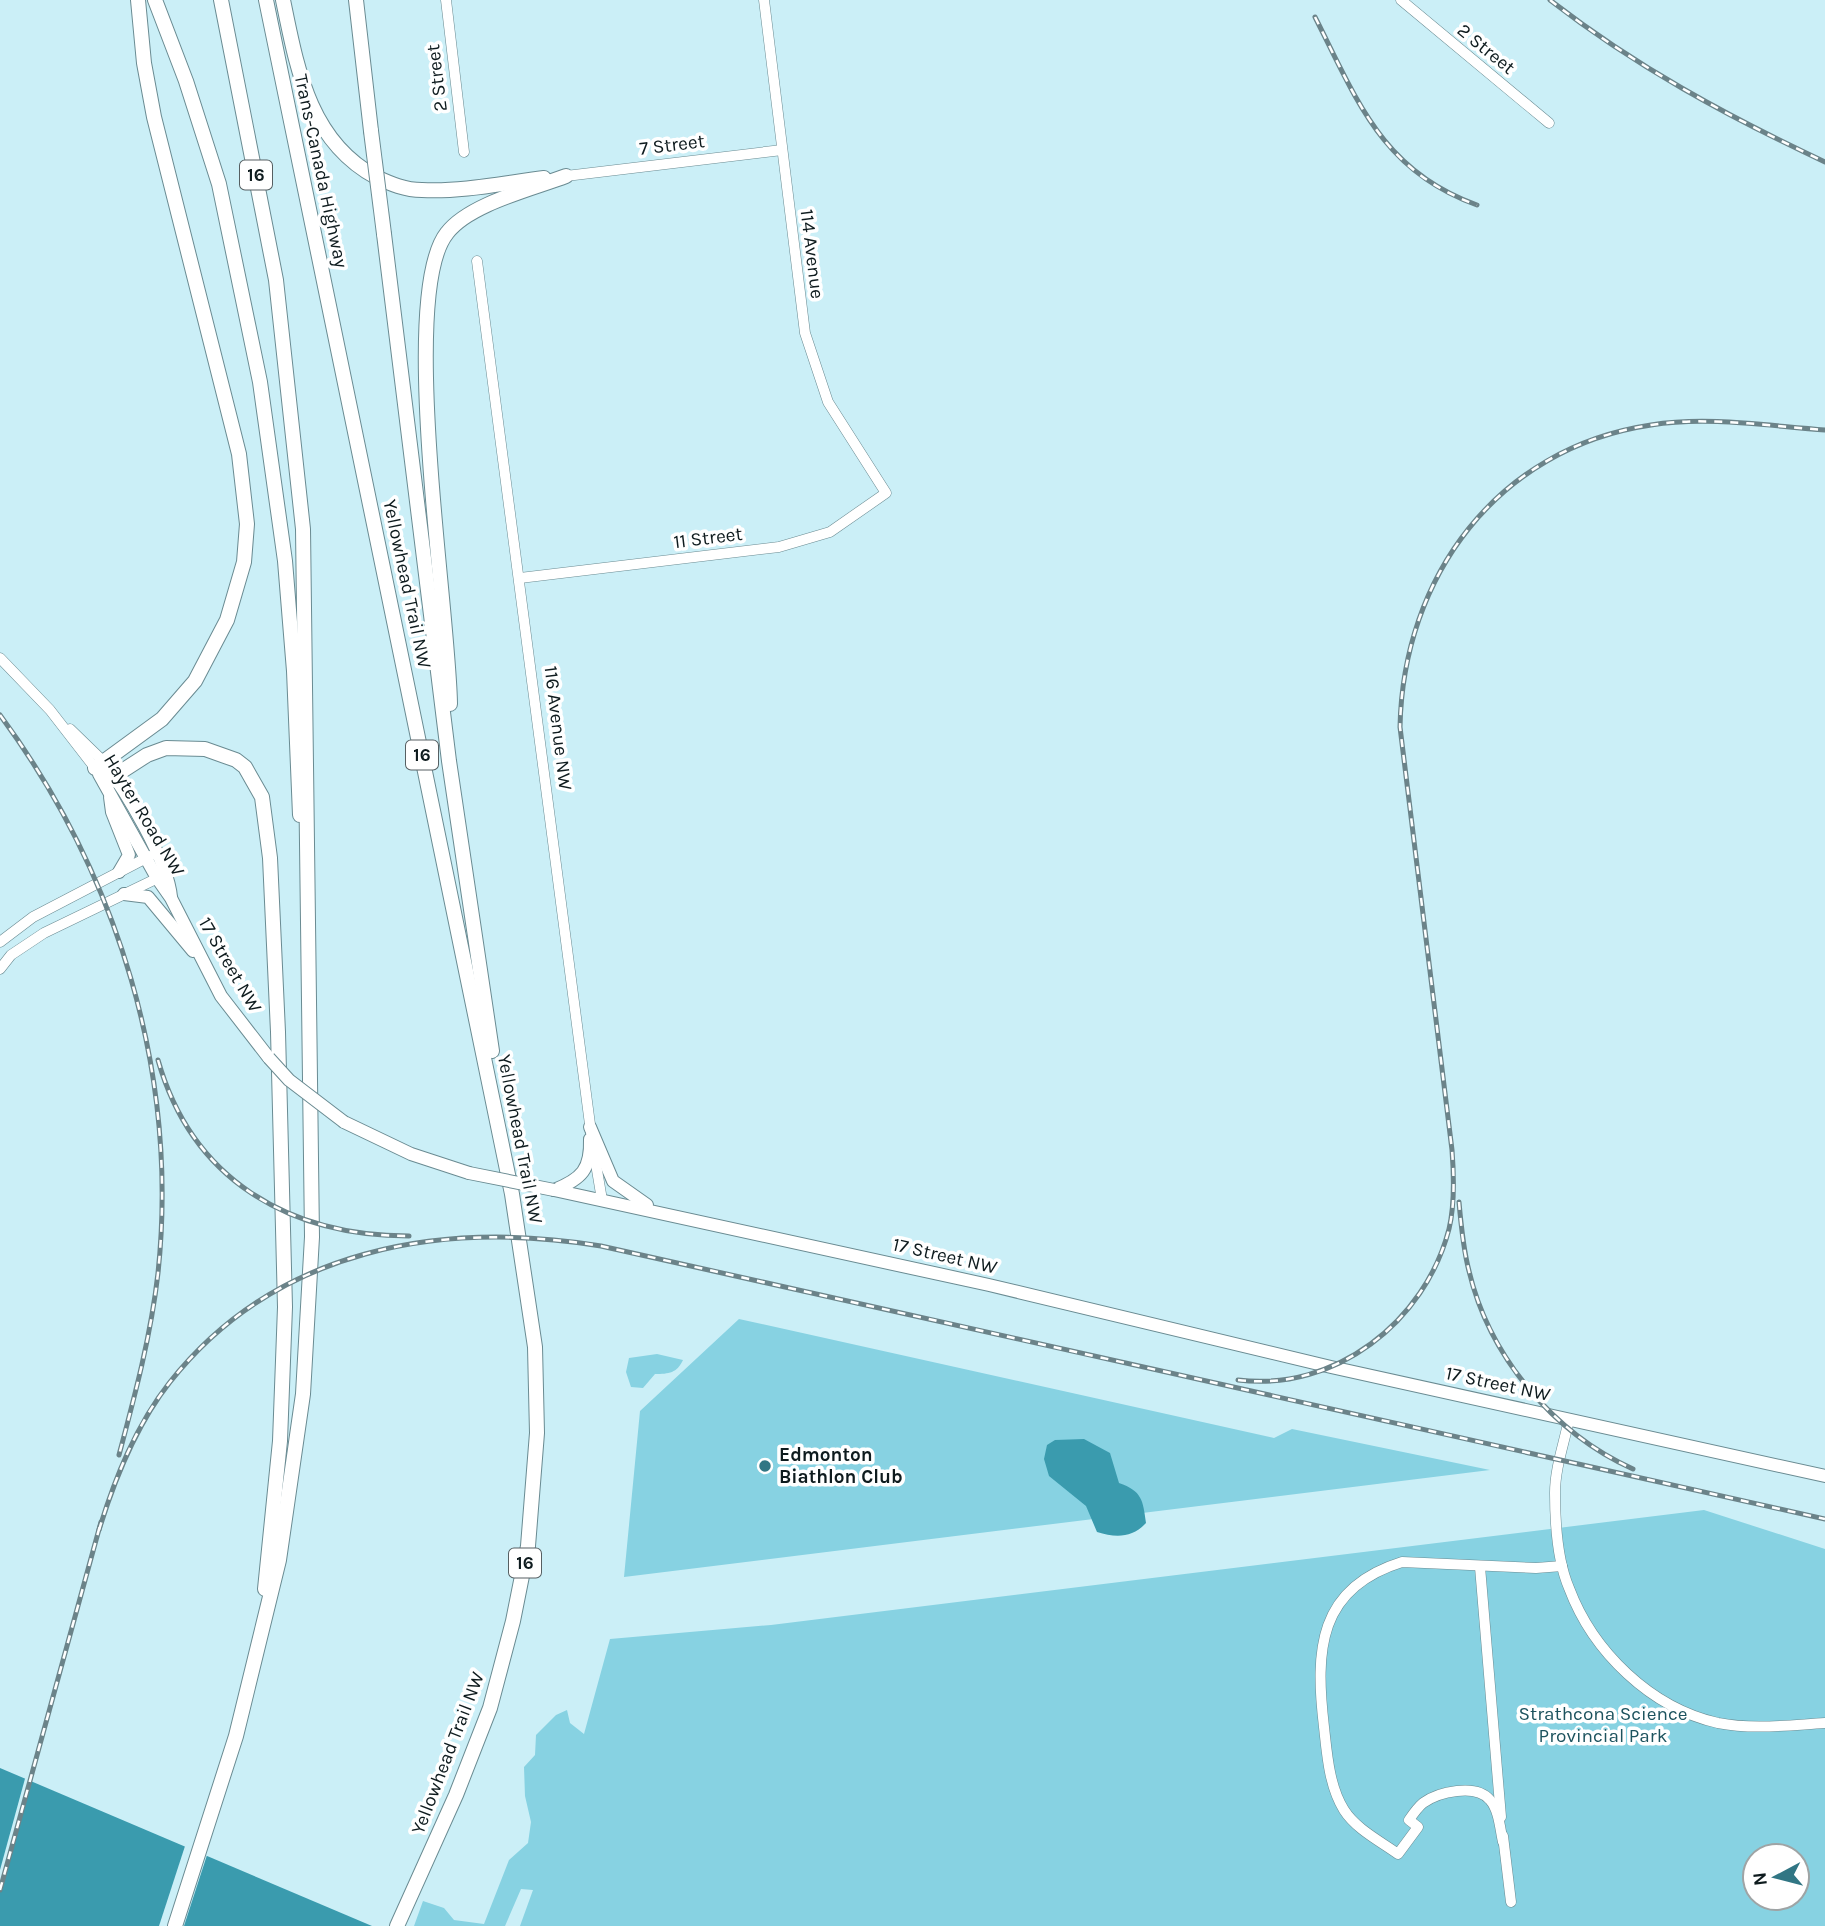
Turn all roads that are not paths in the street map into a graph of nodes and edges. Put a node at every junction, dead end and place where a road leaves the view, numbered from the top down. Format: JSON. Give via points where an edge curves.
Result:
{"nodes":[{"id":1,"x":138,"y":0,"type":"edge"},
{"id":2,"x":155,"y":0,"type":"edge"},
{"id":3,"x":221,"y":0,"type":"edge"},
{"id":4,"x":266,"y":0,"type":"edge"},
{"id":5,"x":284,"y":0,"type":"edge"},
{"id":6,"x":346,"y":0,"type":"edge"},
{"id":7,"x":356,"y":0,"type":"edge"},
{"id":8,"x":446,"y":0,"type":"edge"},
{"id":9,"x":764,"y":0,"type":"edge"},
{"id":10,"x":1401,"y":0,"type":"edge"},
{"id":11,"x":363,"y":70,"type":"junction"},
{"id":12,"x":1549,"y":123,"type":"dead end"},
{"id":13,"x":782,"y":150,"type":"junction"},
{"id":14,"x":464,"y":152,"type":"dead end"},
{"id":15,"x":566,"y":176,"type":"junction"},
{"id":16,"x":477,"y":261,"type":"dead end"},
{"id":17,"x":339,"y":350,"type":"joint"},
{"id":18,"x":886,"y":493,"type":"joint"},
{"id":19,"x":520,"y":578,"type":"junction"},
{"id":20,"x":0,"y":658,"type":"edge"},
{"id":21,"x":449,"y":761,"type":"junction"},
{"id":22,"x":99,"y":765,"type":"junction"},
{"id":23,"x":110,"y":783,"type":"junction"},
{"id":24,"x":152,"y":855,"type":"junction"},
{"id":25,"x":119,"y":872,"type":"junction"},
{"id":26,"x":162,"y":876,"type":"junction"},
{"id":27,"x":124,"y":894,"type":"junction"},
{"id":28,"x":309,"y":903,"type":"junction"},
{"id":29,"x":0,"y":942,"type":"edge"},
{"id":30,"x":205,"y":965,"type":"junction"},
{"id":31,"x":0,"y":969,"type":"edge"},
{"id":32,"x":590,"y":1127,"type":"junction"},
{"id":33,"x":506,"y":1160,"type":"junction"},
{"id":34,"x":554,"y":1190,"type":"junction"},
{"id":35,"x":602,"y":1200,"type":"junction"},
{"id":36,"x":658,"y":1212,"type":"junction"},
{"id":37,"x":1569,"y":1419,"type":"junction"},
{"id":38,"x":1825,"y":1474,"type":"edge"},
{"id":39,"x":1562,"y":1566,"type":"junction"},
{"id":40,"x":1480,"y":1567,"type":"junction"},
{"id":41,"x":260,"y":1645,"type":"junction"},
{"id":42,"x":1825,"y":1723,"type":"edge"},
{"id":43,"x":1503,"y":1842,"type":"junction"},
{"id":44,"x":1511,"y":1902,"type":"dead end"},
{"id":45,"x":175,"y":1926,"type":"edge"},
{"id":46,"x":397,"y":1926,"type":"edge"}],
"edges":[{"from":1,"to":22,"type":"highway","via":[[150,96],[239,454],[247,524],[238,591],[195,681],[162,719]]},
{"from":2,"to":28,"type":"highway","via":[[215,170],[260,382],[285,561]]},
{"from":3,"to":28,"type":"highway","number":"16","via":[[276,280],[298,462],[305,568]]},
{"from":4,"to":17,"type":"highway","name":"Trans-Canada Highway","number":"16"},
{"from":5,"to":15,"type":"highway","via":[[297,70],[312,109],[340,151],[366,171],[403,188],[420,190]]},
{"from":6,"to":11,"type":"highway"},
{"from":7,"to":11,"type":"highway"},
{"from":8,"to":14,"type":"street","name":"2 Street"},
{"from":9,"to":13,"type":"street","name":"114 Avenue"},
{"from":10,"to":12,"type":"street","name":"2 Street"},
{"from":11,"to":21,"type":"highway","bridge":true},
{"from":13,"to":15,"type":"street","name":"7 Street"},
{"from":13,"to":18,"type":"street","name":"114 Avenue","via":[[799,296],[815,370],[847,435]]},
{"from":15,"to":21,"type":"highway","via":[[461,220],[440,242],[432,268],[426,360],[450,701]]},
{"from":16,"to":19,"type":"street","name":"116 Avenue NW"},
{"from":17,"to":33,"type":"highway","name":"Yellowhead Trail NW","number":"16"},
{"from":18,"to":19,"type":"street","name":"11 Street","via":[[830,532],[790,545]]},
{"from":19,"to":32,"type":"street","name":"116 Avenue NW"},
{"from":20,"to":22,"type":"street"},
{"from":21,"to":33,"type":"highway"},
{"from":22,"to":23,"type":"main road","name":"Hayter Road NW"},
{"from":23,"to":24,"type":"main road","name":"Hayter Road NW"},
{"from":23,"to":25,"type":"main road","via":[[112,812],[129,855]]},
{"from":23,"to":41,"type":"highway","via":[[146,755],[166,748],[205,749],[245,767],[262,797],[270,858],[278,1018],[285,1307],[280,1441]]},
{"from":24,"to":25,"type":"street"},
{"from":24,"to":26,"type":"main road","name":"17 Street NW"},
{"from":25,"to":29,"type":"street","via":[[33,917]]},
{"from":26,"to":27,"type":"street"},
{"from":26,"to":30,"type":"main road","name":"17 Street NW"},
{"from":27,"to":30,"type":"main road","via":[[148,897]]},
{"from":27,"to":31,"type":"street","via":[[44,933],[11,955]]},
{"from":28,"to":41,"type":"highway","number":"16","via":[[312,1199],[307,1341],[290,1493]]},
{"from":30,"to":34,"type":"main road","name":"17 Street NW","bridge":true,"via":[[232,1013],[269,1058],[289,1080],[344,1122],[411,1154]]},
{"from":32,"to":34,"type":"main road","via":[[590,1161],[569,1185]]},
{"from":32,"to":35,"type":"street","name":"116 Avenue NW"},
{"from":32,"to":36,"type":"main road","via":[[613,1181]]},
{"from":33,"to":46,"type":"highway","name":"Yellowhead Trail NW","number":"16","via":[[535,1347],[534,1493],[521,1587],[481,1733]]},
{"from":34,"to":35,"type":"main road","name":"17 Street NW"},
{"from":35,"to":36,"type":"main road","name":"17 Street NW"},
{"from":36,"to":37,"type":"main road","name":"17 Street NW"},
{"from":37,"to":38,"type":"main road","name":"17 Street NW"},
{"from":37,"to":39,"type":"street","via":[[1555,1492]]},
{"from":39,"to":40,"type":"street"},
{"from":39,"to":42,"type":"street","via":[[1576,1606],[1595,1636],[1652,1695],[1718,1723],[1754,1727]]},
{"from":40,"to":43,"type":"street"},
{"from":40,"to":43,"type":"street","via":[[1402,1562],[1367,1576],[1350,1590],[1329,1620],[1321,1646],[1321,1703],[1328,1765],[1342,1807],[1359,1826],[1398,1854],[1418,1827],[1409,1820],[1424,1802],[1470,1791],[1491,1801]]},
{"from":41,"to":45,"type":"highway","number":"16"},
{"from":43,"to":44,"type":"street"}]}
